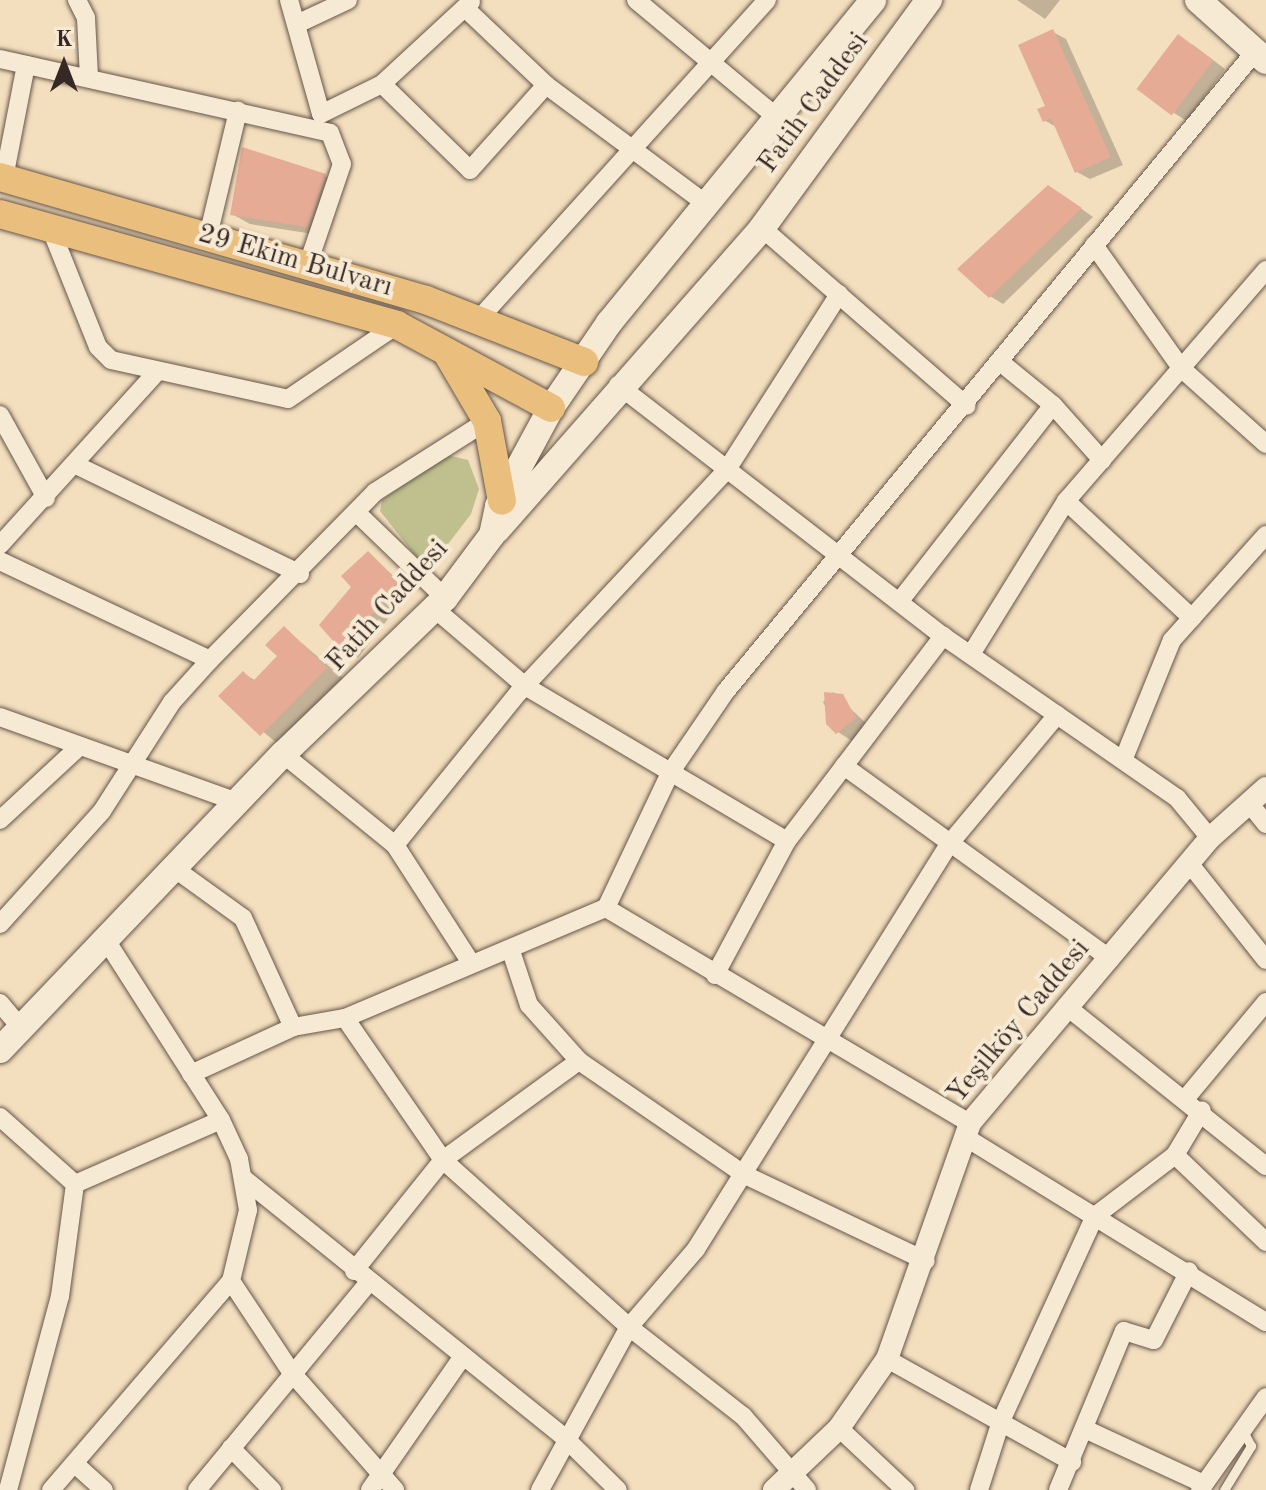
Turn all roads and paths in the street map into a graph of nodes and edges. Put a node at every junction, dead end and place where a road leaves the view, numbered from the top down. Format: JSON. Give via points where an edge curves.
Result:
{"nodes":[{"id":1,"x":77,"y":0,"type":"edge"},
{"id":2,"x":289,"y":0,"type":"edge"},
{"id":3,"x":348,"y":0,"type":"edge"},
{"id":4,"x":636,"y":0,"type":"edge"},
{"id":5,"x":767,"y":0,"type":"edge"},
{"id":6,"x":873,"y":0,"type":"edge"},
{"id":7,"x":929,"y":0,"type":"edge"},
{"id":8,"x":1198,"y":0,"type":"edge"},
{"id":9,"x":469,"y":4,"type":"edge"},
{"id":10,"x":299,"y":23,"type":"junction"},
{"id":11,"x":1260,"y":57,"type":"edge"},
{"id":12,"x":0,"y":59,"type":"edge"},
{"id":13,"x":712,"y":63,"type":"junction"},
{"id":14,"x":26,"y":65,"type":"junction"},
{"id":15,"x":89,"y":78,"type":"junction"},
{"id":16,"x":382,"y":84,"type":"junction"},
{"id":17,"x":546,"y":85,"type":"junction"},
{"id":18,"x":238,"y":111,"type":"junction"},
{"id":19,"x":318,"y":121,"type":"junction"},
{"id":20,"x":781,"y":121,"type":"junction"},
{"id":21,"x":632,"y":149,"type":"junction"},
{"id":22,"x":2,"y":177,"type":"edge"},
{"id":23,"x":706,"y":204,"type":"junction"},
{"id":24,"x":2,"y":218,"type":"edge"},
{"id":25,"x":50,"y":227,"type":"junction"},
{"id":26,"x":762,"y":228,"type":"junction"},
{"id":27,"x":208,"y":236,"type":"junction"},
{"id":28,"x":1094,"y":245,"type":"junction"},
{"id":29,"x":308,"y":264,"type":"junction"},
{"id":30,"x":1266,"y":270,"type":"edge"},
{"id":31,"x":839,"y":294,"type":"junction"},
{"id":32,"x":478,"y":320,"type":"junction"},
{"id":33,"x":397,"y":325,"type":"junction"},
{"id":34,"x":445,"y":349,"type":"junction"},
{"id":35,"x":999,"y":361,"type":"junction"},
{"id":36,"x":584,"y":362,"type":"junction"},
{"id":37,"x":1181,"y":368,"type":"junction"},
{"id":38,"x":158,"y":371,"type":"junction"},
{"id":39,"x":618,"y":385,"type":"junction"},
{"id":40,"x":1053,"y":405,"type":"junction"},
{"id":41,"x":967,"y":406,"type":"junction"},
{"id":42,"x":551,"y":408,"type":"junction"},
{"id":43,"x":0,"y":415,"type":"edge"},
{"id":44,"x":487,"y":421,"type":"junction"},
{"id":45,"x":584,"y":426,"type":"junction"},
{"id":46,"x":1266,"y":444,"type":"edge"},
{"id":47,"x":1102,"y":460,"type":"junction"},
{"id":48,"x":78,"y":466,"type":"junction"},
{"id":49,"x":726,"y":471,"type":"junction"},
{"id":50,"x":46,"y":498,"type":"junction"},
{"id":51,"x":502,"y":501,"type":"junction"},
{"id":52,"x":1066,"y":501,"type":"junction"},
{"id":53,"x":357,"y":513,"type":"junction"},
{"id":54,"x":492,"y":535,"type":"junction"},
{"id":55,"x":1266,"y":535,"type":"edge"},
{"id":56,"x":0,"y":545,"type":"edge"},
{"id":57,"x":840,"y":552,"type":"junction"},
{"id":58,"x":0,"y":561,"type":"edge"},
{"id":59,"x":300,"y":574,"type":"junction"},
{"id":60,"x":899,"y":602,"type":"junction"},
{"id":61,"x":440,"y":604,"type":"junction"},
{"id":62,"x":1192,"y":618,"type":"junction"},
{"id":63,"x":943,"y":636,"type":"junction"},
{"id":64,"x":973,"y":651,"type":"junction"},
{"id":65,"x":210,"y":660,"type":"junction"},
{"id":66,"x":525,"y":686,"type":"junction"},
{"id":67,"x":1057,"y":715,"type":"junction"},
{"id":68,"x":0,"y":717,"type":"edge"},
{"id":69,"x":80,"y":746,"type":"junction"},
{"id":70,"x":283,"y":754,"type":"junction"},
{"id":71,"x":1124,"y":758,"type":"junction"},
{"id":72,"x":137,"y":766,"type":"junction"},
{"id":73,"x":844,"y":766,"type":"junction"},
{"id":74,"x":670,"y":773,"type":"junction"},
{"id":75,"x":1266,"y":788,"type":"edge"},
{"id":76,"x":237,"y":802,"type":"junction"},
{"id":77,"x":1249,"y":803,"type":"junction"},
{"id":78,"x":0,"y":820,"type":"edge"},
{"id":79,"x":1266,"y":824,"type":"edge"},
{"id":80,"x":1210,"y":838,"type":"junction"},
{"id":81,"x":787,"y":841,"type":"junction"},
{"id":82,"x":950,"y":843,"type":"junction"},
{"id":83,"x":395,"y":845,"type":"junction"},
{"id":84,"x":1193,"y":868,"type":"junction"},
{"id":85,"x":178,"y":871,"type":"junction"},
{"id":86,"x":606,"y":908,"type":"junction"},
{"id":87,"x":0,"y":924,"type":"edge"},
{"id":88,"x":106,"y":940,"type":"junction"},
{"id":89,"x":511,"y":951,"type":"junction"},
{"id":90,"x":1111,"y":959,"type":"junction"},
{"id":91,"x":469,"y":960,"type":"junction"},
{"id":92,"x":1266,"y":960,"type":"edge"},
{"id":93,"x":715,"y":975,"type":"junction"},
{"id":94,"x":1266,"y":1002,"type":"edge"},
{"id":95,"x":0,"y":1003,"type":"edge"},
{"id":96,"x":1066,"y":1006,"type":"junction"},
{"id":97,"x":345,"y":1018,"type":"junction"},
{"id":98,"x":19,"y":1026,"type":"junction"},
{"id":99,"x":293,"y":1027,"type":"junction"},
{"id":100,"x":823,"y":1038,"type":"junction"},
{"id":101,"x":0,"y":1050,"type":"edge"},
{"id":102,"x":579,"y":1061,"type":"junction"},
{"id":103,"x":191,"y":1074,"type":"junction"},
{"id":104,"x":1186,"y":1098,"type":"junction"},
{"id":105,"x":1202,"y":1110,"type":"junction"},
{"id":106,"x":0,"y":1117,"type":"edge"},
{"id":107,"x":221,"y":1120,"type":"junction"},
{"id":108,"x":968,"y":1130,"type":"junction"},
{"id":109,"x":1175,"y":1155,"type":"junction"},
{"id":110,"x":443,"y":1160,"type":"junction"},
{"id":111,"x":1266,"y":1166,"type":"edge"},
{"id":112,"x":745,"y":1175,"type":"junction"},
{"id":113,"x":243,"y":1178,"type":"junction"},
{"id":114,"x":75,"y":1184,"type":"junction"},
{"id":115,"x":1095,"y":1216,"type":"junction"},
{"id":116,"x":1266,"y":1242,"type":"edge"},
{"id":117,"x":926,"y":1261,"type":"junction"},
{"id":118,"x":1189,"y":1271,"type":"junction"},
{"id":119,"x":361,"y":1277,"type":"junction"},
{"id":120,"x":231,"y":1281,"type":"junction"},
{"id":121,"x":1266,"y":1322,"type":"edge"},
{"id":122,"x":629,"y":1327,"type":"junction"},
{"id":123,"x":463,"y":1356,"type":"junction"},
{"id":124,"x":887,"y":1359,"type":"junction"},
{"id":125,"x":292,"y":1373,"type":"junction"},
{"id":126,"x":1266,"y":1397,"type":"edge"},
{"id":127,"x":1001,"y":1421,"type":"junction"},
{"id":128,"x":839,"y":1428,"type":"junction"},
{"id":129,"x":1242,"y":1429,"type":"junction"},
{"id":130,"x":1087,"y":1430,"type":"junction"},
{"id":131,"x":565,"y":1438,"type":"junction"},
{"id":132,"x":231,"y":1448,"type":"junction"},
{"id":133,"x":1072,"y":1462,"type":"junction"},
{"id":134,"x":75,"y":1464,"type":"junction"},
{"id":135,"x":795,"y":1470,"type":"junction"},
{"id":136,"x":376,"y":1483,"type":"edge"},
{"id":137,"x":1202,"y":1487,"type":"edge"},
{"id":138,"x":8,"y":1490,"type":"edge"},
{"id":139,"x":51,"y":1490,"type":"edge"},
{"id":140,"x":104,"y":1490,"type":"edge"},
{"id":141,"x":197,"y":1490,"type":"edge"},
{"id":142,"x":272,"y":1490,"type":"edge"},
{"id":143,"x":395,"y":1490,"type":"edge"},
{"id":144,"x":540,"y":1490,"type":"edge"},
{"id":145,"x":618,"y":1490,"type":"edge"},
{"id":146,"x":774,"y":1490,"type":"edge"},
{"id":147,"x":807,"y":1490,"type":"edge"},
{"id":148,"x":905,"y":1490,"type":"edge"},
{"id":149,"x":979,"y":1490,"type":"edge"},
{"id":150,"x":1058,"y":1490,"type":"edge"},
{"id":151,"x":1224,"y":1490,"type":"edge"}],
"edges":[{"from":1,"to":15,"type":"street","via":[[86,18]]},
{"from":2,"to":10,"type":"street"},
{"from":3,"to":10,"type":"street"},
{"from":4,"to":13,"type":"street"},
{"from":5,"to":13,"type":"street"},
{"from":6,"to":20,"type":"main road","name":"Fatih Caddesi"},
{"from":7,"to":26,"type":"main road","name":"Fatih Caddesi"},
{"from":8,"to":11,"type":"main road"},
{"from":9,"to":16,"type":"street"},
{"from":9,"to":17,"type":"street"},
{"from":10,"to":19,"type":"street"},
{"from":11,"to":28,"type":"street"},
{"from":12,"to":14,"type":"street"},
{"from":13,"to":20,"type":"street"},
{"from":13,"to":21,"type":"street"},
{"from":14,"to":15,"type":"street"},
{"from":14,"to":22,"type":"street"},
{"from":15,"to":18,"type":"street"},
{"from":16,"to":17,"type":"street","via":[[470,170]]},
{"from":16,"to":19,"type":"street"},
{"from":17,"to":21,"type":"street"},
{"from":18,"to":19,"type":"street"},
{"from":18,"to":27,"type":"street"},
{"from":19,"to":29,"type":"street","via":[[336,139],[342,155]]},
{"from":20,"to":23,"type":"main road","name":"Fatih Caddesi"},
{"from":21,"to":23,"type":"street"},
{"from":21,"to":32,"type":"street"},
{"from":22,"to":27,"type":"main road","name":"29 Ekim Bulvarı"},
{"from":23,"to":36,"type":"main road","name":"Fatih Caddesi"},
{"from":24,"to":25,"type":"main road","name":"29 Ekim Bulvarı"},
{"from":25,"to":33,"type":"main road","name":"29 Ekim Bulvarı"},
{"from":25,"to":38,"type":"street","via":[[98,347],[111,360]]},
{"from":26,"to":31,"type":"street"},
{"from":26,"to":39,"type":"main road","name":"Fatih Caddesi"},
{"from":27,"to":29,"type":"main road","name":"29 Ekim Bulvarı"},
{"from":28,"to":35,"type":"street"},
{"from":28,"to":37,"type":"street"},
{"from":29,"to":32,"type":"main road","name":"29 Ekim Bulvarı"},
{"from":30,"to":37,"type":"street"},
{"from":31,"to":41,"type":"street"},
{"from":31,"to":49,"type":"street"},
{"from":32,"to":36,"type":"main road","name":"29 Ekim Bulvarı"},
{"from":33,"to":34,"type":"main road","name":"29 Ekim Bulvarı"},
{"from":33,"to":38,"type":"street","via":[[288,399]]},
{"from":34,"to":42,"type":"main road","name":"29 Ekim Bulvarı"},
{"from":34,"to":44,"type":"main road"},
{"from":35,"to":40,"type":"street"},
{"from":35,"to":41,"type":"street"},
{"from":36,"to":39,"type":"main road"},
{"from":36,"to":42,"type":"main road","name":"Fatih Caddesi"},
{"from":37,"to":46,"type":"street"},
{"from":37,"to":47,"type":"street"},
{"from":38,"to":48,"type":"street"},
{"from":39,"to":45,"type":"main road","name":"Fatih Caddesi"},
{"from":39,"to":49,"type":"street"},
{"from":40,"to":47,"type":"street"},
{"from":40,"to":60,"type":"street"},
{"from":41,"to":57,"type":"street"},
{"from":42,"to":45,"type":"main road"},
{"from":42,"to":51,"type":"main road","name":"Fatih Caddesi"},
{"from":43,"to":50,"type":"street"},
{"from":44,"to":51,"type":"main road"},
{"from":44,"to":53,"type":"street","via":[[375,492]]},
{"from":45,"to":54,"type":"main road","name":"Fatih Caddesi"},
{"from":47,"to":52,"type":"street"},
{"from":48,"to":50,"type":"street"},
{"from":48,"to":59,"type":"street"},
{"from":49,"to":57,"type":"street"},
{"from":49,"to":66,"type":"street"},
{"from":50,"to":56,"type":"street"},
{"from":51,"to":54,"type":"main road","name":"Fatih Caddesi"},
{"from":52,"to":62,"type":"street"},
{"from":52,"to":64,"type":"street"},
{"from":53,"to":59,"type":"street"},
{"from":53,"to":61,"type":"street"},
{"from":54,"to":61,"type":"main road","name":"Fatih Caddesi"},
{"from":55,"to":62,"type":"street"},
{"from":57,"to":60,"type":"street"},
{"from":57,"to":74,"type":"street"},
{"from":58,"to":65,"type":"street"},
{"from":59,"to":65,"type":"street"},
{"from":60,"to":63,"type":"street"},
{"from":61,"to":66,"type":"street"},
{"from":61,"to":70,"type":"main road","name":"Fatih Caddesi"},
{"from":62,"to":71,"type":"street","via":[[1172,640]]},
{"from":63,"to":64,"type":"street"},
{"from":63,"to":73,"type":"street"},
{"from":64,"to":67,"type":"street"},
{"from":65,"to":72,"type":"street","via":[[172,702]]},
{"from":66,"to":74,"type":"street"},
{"from":66,"to":83,"type":"street"},
{"from":67,"to":71,"type":"street"},
{"from":67,"to":82,"type":"street"},
{"from":68,"to":69,"type":"street"},
{"from":69,"to":72,"type":"street"},
{"from":69,"to":78,"type":"street"},
{"from":70,"to":76,"type":"main road","name":"Fatih Caddesi"},
{"from":70,"to":83,"type":"street"},
{"from":71,"to":80,"type":"street","via":[[1177,798]]},
{"from":72,"to":76,"type":"street"},
{"from":72,"to":87,"type":"street"},
{"from":73,"to":81,"type":"street"},
{"from":73,"to":82,"type":"street"},
{"from":74,"to":81,"type":"street"},
{"from":74,"to":86,"type":"street"},
{"from":75,"to":77,"type":"street","name":"Yeşilköy Caddesi"},
{"from":76,"to":85,"type":"main road","name":"Fatih Caddesi"},
{"from":77,"to":79,"type":"street"},
{"from":77,"to":80,"type":"street","name":"Yeşilköy Caddesi"},
{"from":80,"to":84,"type":"street","name":"Yeşilköy Caddesi"},
{"from":81,"to":93,"type":"street"},
{"from":82,"to":90,"type":"street"},
{"from":82,"to":100,"type":"street"},
{"from":83,"to":91,"type":"street"},
{"from":84,"to":90,"type":"street","name":"Yeşilköy Caddesi"},
{"from":84,"to":92,"type":"street"},
{"from":85,"to":88,"type":"main road","name":"Fatih Caddesi"},
{"from":85,"to":99,"type":"street","via":[[243,918]]},
{"from":86,"to":89,"type":"street"},
{"from":86,"to":93,"type":"street"},
{"from":88,"to":98,"type":"main road","name":"Fatih Caddesi"},
{"from":88,"to":103,"type":"street"},
{"from":89,"to":91,"type":"street"},
{"from":89,"to":102,"type":"street","via":[[529,1005]]},
{"from":90,"to":96,"type":"street","name":"Yeşilköy Caddesi"},
{"from":91,"to":97,"type":"street"},
{"from":93,"to":100,"type":"street"},
{"from":94,"to":104,"type":"street"},
{"from":95,"to":98,"type":"street"},
{"from":96,"to":104,"type":"street"},
{"from":96,"to":108,"type":"street","name":"Yeşilköy Caddesi"},
{"from":97,"to":99,"type":"street"},
{"from":97,"to":110,"type":"street"},
{"from":98,"to":101,"type":"main road","name":"Fatih Caddesi"},
{"from":99,"to":103,"type":"street"},
{"from":100,"to":108,"type":"street"},
{"from":100,"to":112,"type":"street"},
{"from":102,"to":110,"type":"street"},
{"from":102,"to":112,"type":"street"},
{"from":103,"to":107,"type":"street"},
{"from":104,"to":105,"type":"street"},
{"from":105,"to":109,"type":"street"},
{"from":105,"to":111,"type":"street"},
{"from":106,"to":114,"type":"street"},
{"from":107,"to":113,"type":"street"},
{"from":107,"to":114,"type":"street"},
{"from":108,"to":115,"type":"street"},
{"from":108,"to":117,"type":"street","name":"Yeşilköy Caddesi"},
{"from":109,"to":115,"type":"street"},
{"from":109,"to":116,"type":"street"},
{"from":110,"to":119,"type":"street"},
{"from":110,"to":122,"type":"street"},
{"from":112,"to":117,"type":"street"},
{"from":112,"to":122,"type":"street","via":[[696,1249]]},
{"from":113,"to":119,"type":"street"},
{"from":113,"to":120,"type":"street","via":[[248,1210]]},
{"from":114,"to":138,"type":"street","via":[[60,1296]]},
{"from":115,"to":118,"type":"street"},
{"from":115,"to":127,"type":"street"},
{"from":117,"to":124,"type":"street","name":"Yeşilköy Caddesi"},
{"from":118,"to":121,"type":"street"},
{"from":118,"to":130,"type":"street","via":[[1154,1340],[1124,1331]]},
{"from":119,"to":123,"type":"street"},
{"from":119,"to":125,"type":"street"},
{"from":120,"to":125,"type":"street"},
{"from":120,"to":134,"type":"street"},
{"from":122,"to":131,"type":"street"},
{"from":122,"to":135,"type":"street","via":[[743,1416]]},
{"from":123,"to":131,"type":"street"},
{"from":123,"to":136,"type":"street"},
{"from":124,"to":127,"type":"street"},
{"from":124,"to":128,"type":"street","name":"Yeşilköy Caddesi"},
{"from":125,"to":132,"type":"street"},
{"from":125,"to":136,"type":"street"},
{"from":126,"to":129,"type":"street"},
{"from":127,"to":133,"type":"street"},
{"from":127,"to":149,"type":"street"},
{"from":128,"to":135,"type":"street","name":"Yeşilköy Caddesi"},
{"from":128,"to":148,"type":"street"},
{"from":129,"to":137,"type":"street"},
{"from":129,"to":151,"type":"lane","via":[[1251,1446]]},
{"from":130,"to":133,"type":"street"},
{"from":130,"to":137,"type":"street"},
{"from":131,"to":144,"type":"street"},
{"from":131,"to":145,"type":"street"},
{"from":132,"to":141,"type":"street"},
{"from":132,"to":142,"type":"street"},
{"from":133,"to":150,"type":"street"},
{"from":134,"to":139,"type":"street"},
{"from":134,"to":140,"type":"street"},
{"from":135,"to":146,"type":"street","name":"Yeşilköy Caddesi"},
{"from":135,"to":147,"type":"street"},
{"from":136,"to":143,"type":"street"}]}
